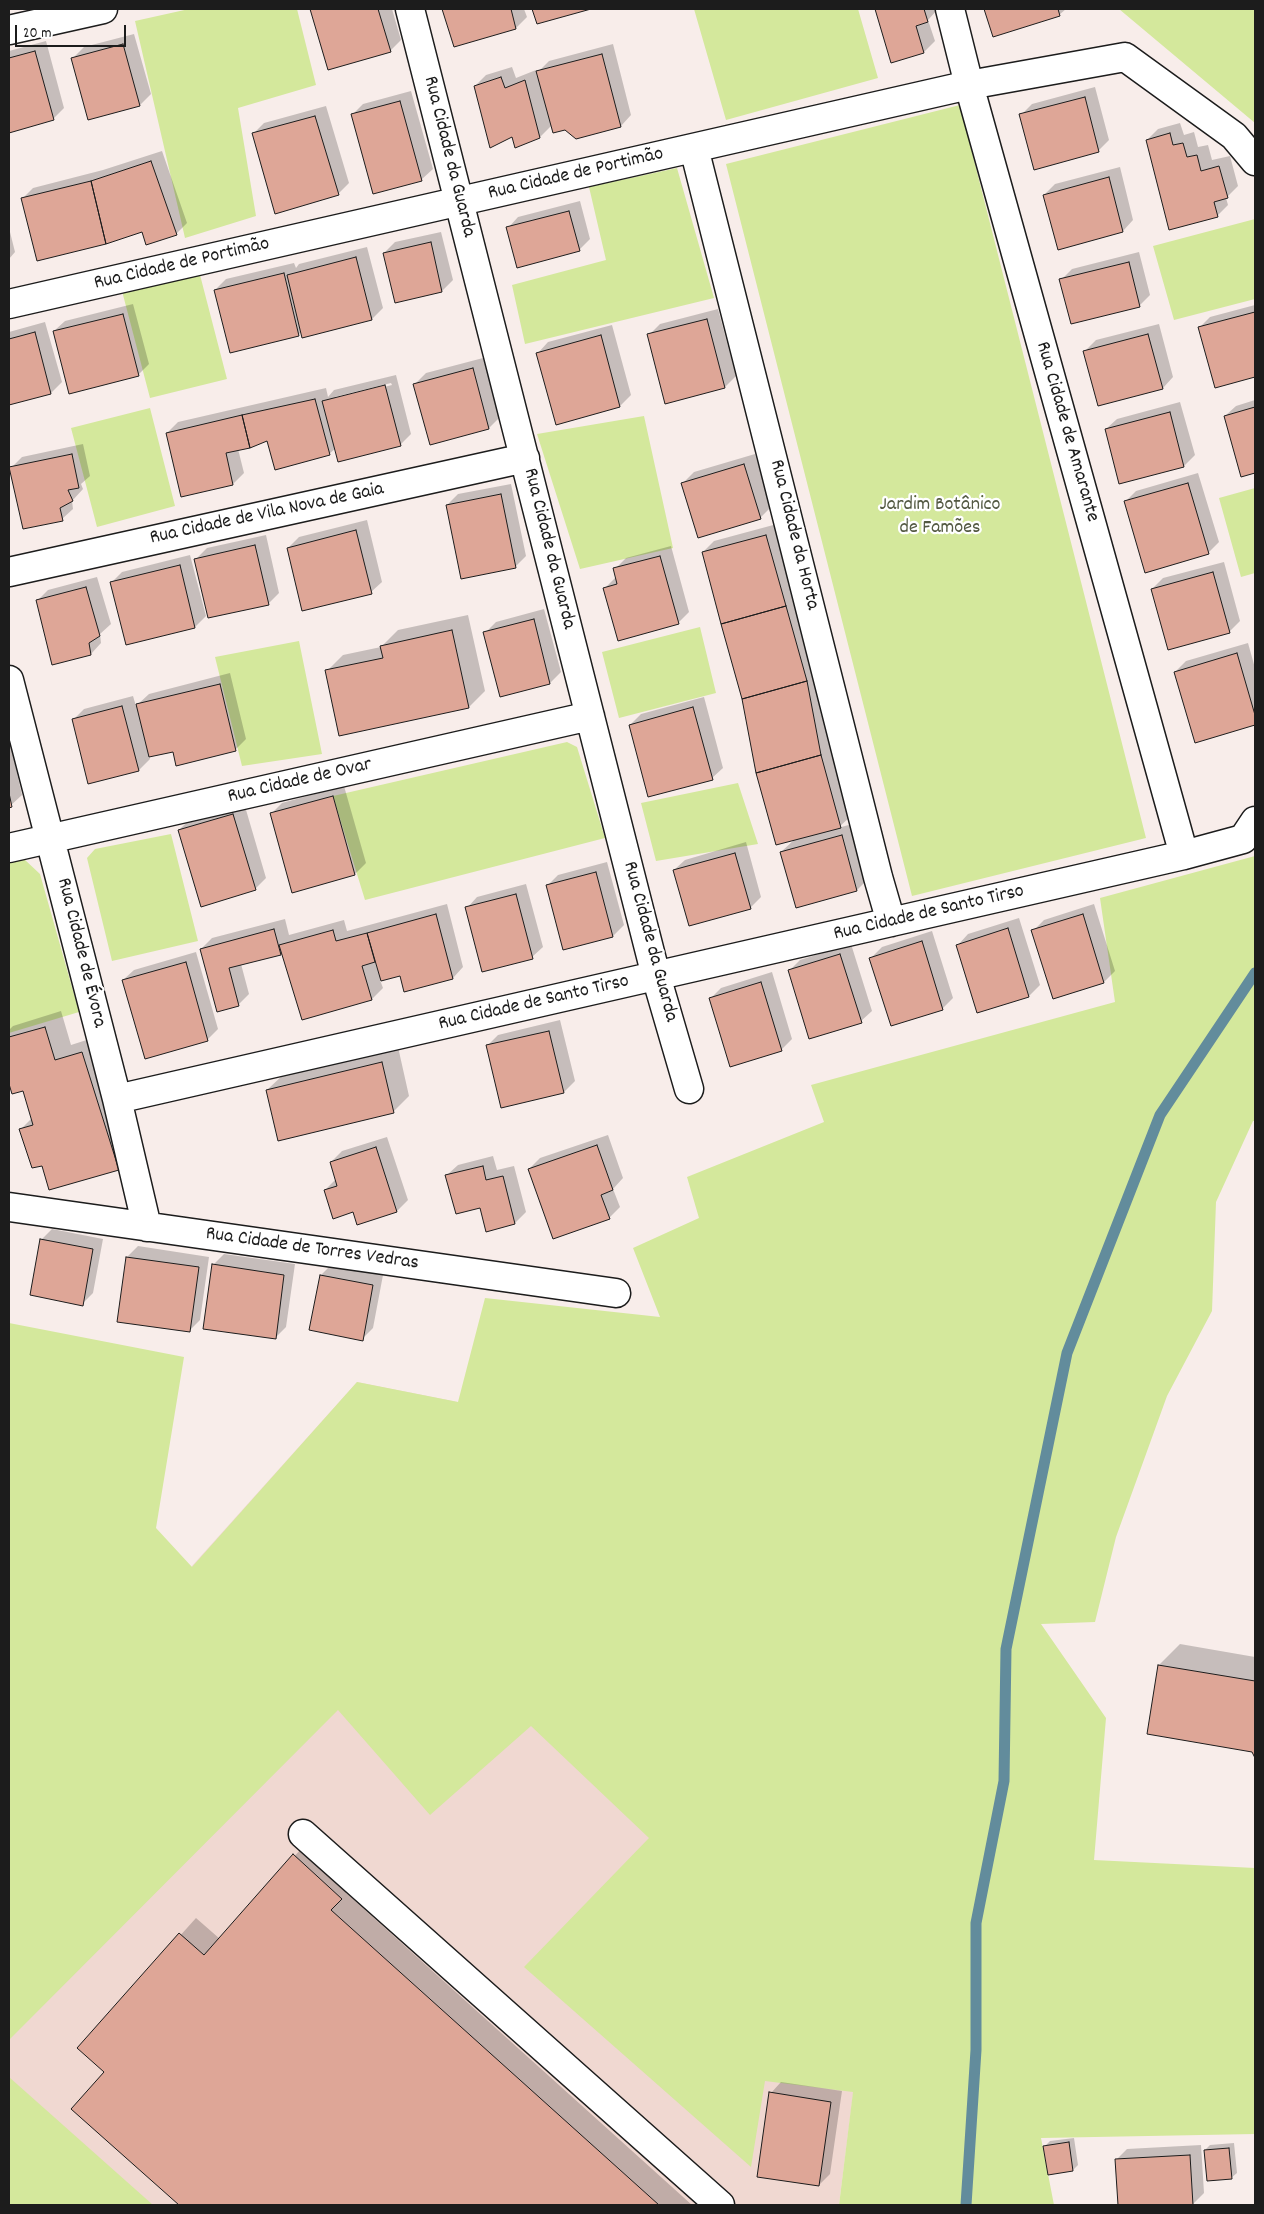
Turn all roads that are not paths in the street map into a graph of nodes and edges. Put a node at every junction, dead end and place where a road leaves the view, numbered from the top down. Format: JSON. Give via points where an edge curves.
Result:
{"nodes":[{"id":1,"x":103,"y":9,"type":"edge"},
{"id":2,"x":410,"y":9,"type":"edge"},
{"id":3,"x":950,"y":9,"type":"edge"},
{"id":4,"x":9,"y":30,"type":"edge"},
{"id":5,"x":969,"y":85,"type":"junction"},
{"id":6,"x":694,"y":148,"type":"junction"},
{"id":7,"x":1255,"y":161,"type":"edge"},
{"id":8,"x":459,"y":201,"type":"junction"},
{"id":9,"x":9,"y":304,"type":"edge"},
{"id":10,"x":525,"y":458,"type":"junction"},
{"id":11,"x":9,"y":572,"type":"edge"},
{"id":12,"x":9,"y":680,"type":"edge"},
{"id":13,"x":590,"y":716,"type":"junction"},
{"id":14,"x":1255,"y":821,"type":"edge"},
{"id":15,"x":50,"y":839,"type":"junction"},
{"id":16,"x":9,"y":848,"type":"edge"},
{"id":17,"x":1184,"y":855,"type":"junction"},
{"id":18,"x":891,"y":922,"type":"junction"},
{"id":19,"x":656,"y":976,"type":"junction"},
{"id":20,"x":690,"y":1089,"type":"dead end"},
{"id":21,"x":117,"y":1098,"type":"junction"},
{"id":22,"x":9,"y":1207,"type":"edge"},
{"id":23,"x":147,"y":1227,"type":"junction"},
{"id":24,"x":616,"y":1293,"type":"dead end"},
{"id":25,"x":303,"y":1834,"type":"dead end"},
{"id":26,"x":720,"y":2205,"type":"edge"}],
"edges":[{"from":1,"to":4,"type":"street"},
{"from":2,"to":8,"type":"street","name":"Rua Cidade da Guarda"},
{"from":3,"to":5,"type":"street","name":"Rua Cidade de Amarante"},
{"from":5,"to":6,"type":"street","name":"Rua Cidade de Portimão"},
{"from":5,"to":7,"type":"street","name":"Rua Cidade de Portimão","via":[[1125,57],[1234,136]]},
{"from":5,"to":17,"type":"street","name":"Rua Cidade de Amarante"},
{"from":6,"to":8,"type":"street","name":"Rua Cidade de Portimão"},
{"from":6,"to":18,"type":"street","name":"Rua Cidade da Horta"},
{"from":8,"to":9,"type":"street","name":"Rua Cidade de Portimão"},
{"from":8,"to":10,"type":"street","name":"Rua Cidade da Guarda"},
{"from":10,"to":11,"type":"street","name":"Rua Cidade de Vila Nova de Gaia"},
{"from":10,"to":13,"type":"street","name":"Rua Cidade da Guarda"},
{"from":12,"to":15,"type":"street","name":"Rua Cidade de Évora"},
{"from":13,"to":15,"type":"street","name":"Rua Cidade de Ovar"},
{"from":13,"to":19,"type":"street","name":"Rua Cidade da Guarda"},
{"from":14,"to":17,"type":"street","name":"Rua Cidade de Santo Tirso","via":[[1243,839]]},
{"from":15,"to":16,"type":"street","name":"Rua Cidade de Ovar"},
{"from":15,"to":21,"type":"street","name":"Rua Cidade de Évora"},
{"from":17,"to":18,"type":"street","name":"Rua Cidade de Santo Tirso"},
{"from":18,"to":19,"type":"street","name":"Rua Cidade de Santo Tirso"},
{"from":19,"to":20,"type":"street","name":"Rua Cidade da Guarda"},
{"from":19,"to":21,"type":"street","name":"Rua Cidade de Santo Tirso"},
{"from":21,"to":23,"type":"street","name":"Rua Cidade de Évora"},
{"from":22,"to":23,"type":"street","name":"Rua Cidade de Torres Vedras"},
{"from":23,"to":24,"type":"street","name":"Rua Cidade de Torres Vedras"},
{"from":25,"to":26,"type":"street"}]}
